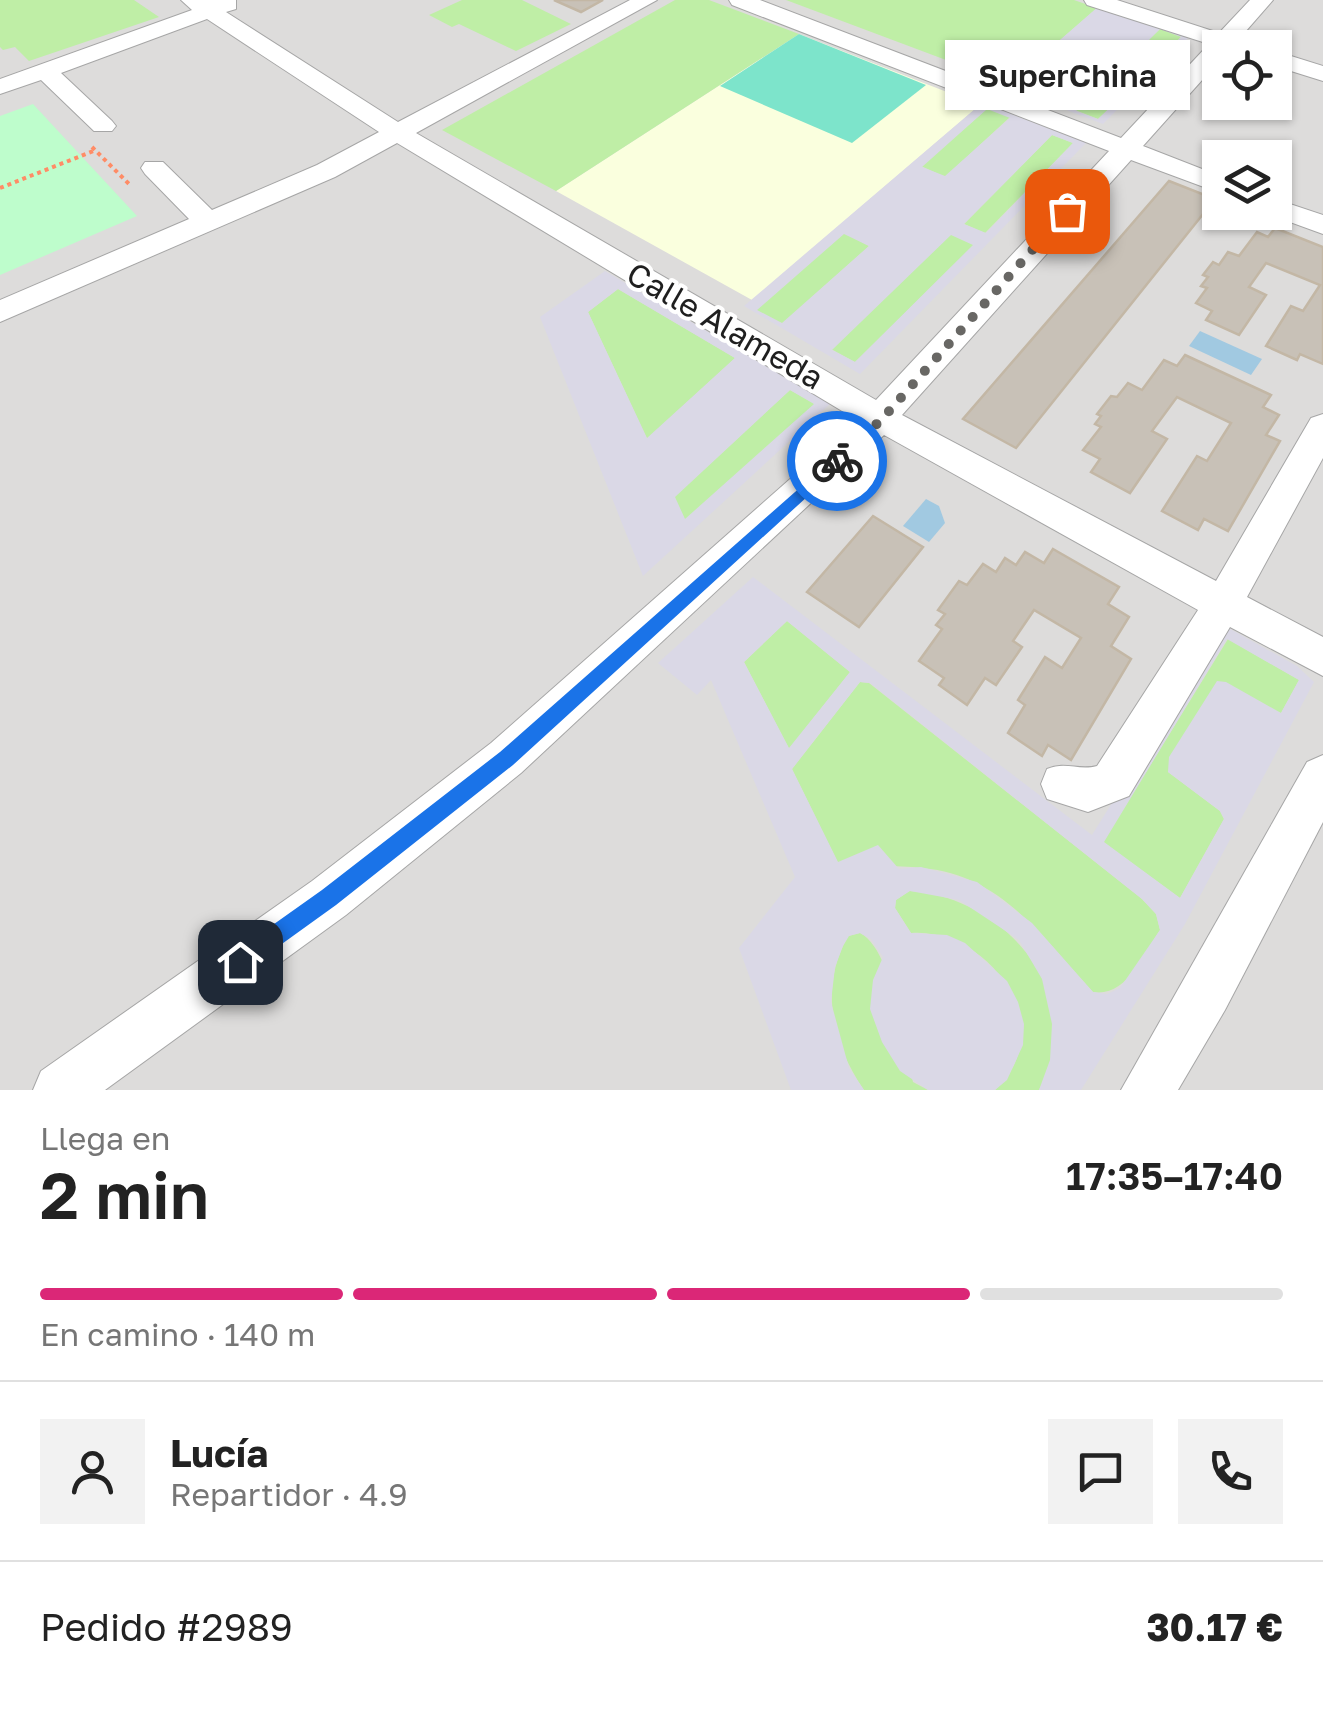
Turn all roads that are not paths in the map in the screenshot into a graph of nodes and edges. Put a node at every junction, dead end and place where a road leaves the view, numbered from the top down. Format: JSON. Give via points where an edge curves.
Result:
{"nodes":[{"id":1,"x":646,"y":0,"type":"edge"},
{"id":2,"x":740,"y":0,"type":"edge"},
{"id":3,"x":1096,"y":0,"type":"edge"},
{"id":4,"x":1262,"y":0,"type":"edge"},
{"id":5,"x":214,"y":4,"type":"edge"},
{"id":6,"x":1243,"y":30,"type":"edge"},
{"id":7,"x":1202,"y":34,"type":"edge"},
{"id":8,"x":1292,"y":64,"type":"edge"},
{"id":9,"x":45,"y":71,"type":"junction"},
{"id":10,"x":1323,"y":74,"type":"edge"},
{"id":11,"x":1202,"y":75,"type":"edge"},
{"id":12,"x":0,"y":87,"type":"edge"},
{"id":13,"x":401,"y":133,"type":"junction"},
{"id":14,"x":94,"y":138,"type":"road end"},
{"id":15,"x":1125,"y":149,"type":"junction"},
{"id":16,"x":154,"y":168,"type":"dead end"},
{"id":17,"x":1202,"y":179,"type":"edge"},
{"id":18,"x":1292,"y":213,"type":"edge"},
{"id":19,"x":208,"y":222,"type":"junction"},
{"id":20,"x":1323,"y":225,"type":"edge"},
{"id":21,"x":0,"y":312,"type":"edge"},
{"id":22,"x":882,"y":419,"type":"junction"},
{"id":23,"x":1323,"y":427,"type":"edge"},
{"id":24,"x":1223,"y":604,"type":"junction"},
{"id":25,"x":1323,"y":658,"type":"edge"},
{"id":26,"x":1323,"y":776,"type":"edge"},
{"id":27,"x":1063,"y":784,"type":"dead end"},
{"id":28,"x":60,"y":1090,"type":"edge"},
{"id":29,"x":1148,"y":1090,"type":"edge"}],
"edges":[{"from":1,"to":13,"type":"street"},
{"from":2,"to":15,"type":"street"},
{"from":3,"to":7,"type":"street"},
{"from":4,"to":6,"type":"street"},
{"from":5,"to":9,"type":"street"},
{"from":5,"to":13,"type":"street","name":"Calle Alameda"},
{"from":8,"to":10,"type":"street"},
{"from":9,"to":12,"type":"street"},
{"from":9,"to":14,"type":"street"},
{"from":11,"to":15,"type":"street"},
{"from":13,"to":19,"type":"street"},
{"from":13,"to":22,"type":"street","name":"Calle Alameda"},
{"from":15,"to":17,"type":"street"},
{"from":15,"to":22,"type":"street"},
{"from":16,"to":19,"type":"street"},
{"from":18,"to":20,"type":"street"},
{"from":19,"to":21,"type":"street"},
{"from":22,"to":24,"type":"street","name":"Calle Alameda"},
{"from":22,"to":28,"type":"street","via":[[506,758],[329,898]]},
{"from":23,"to":24,"type":"street"},
{"from":24,"to":25,"type":"street","name":"Calle Alameda"},
{"from":24,"to":27,"type":"street","via":[[1113,781],[1078,792]]},
{"from":26,"to":29,"type":"street"}]}
